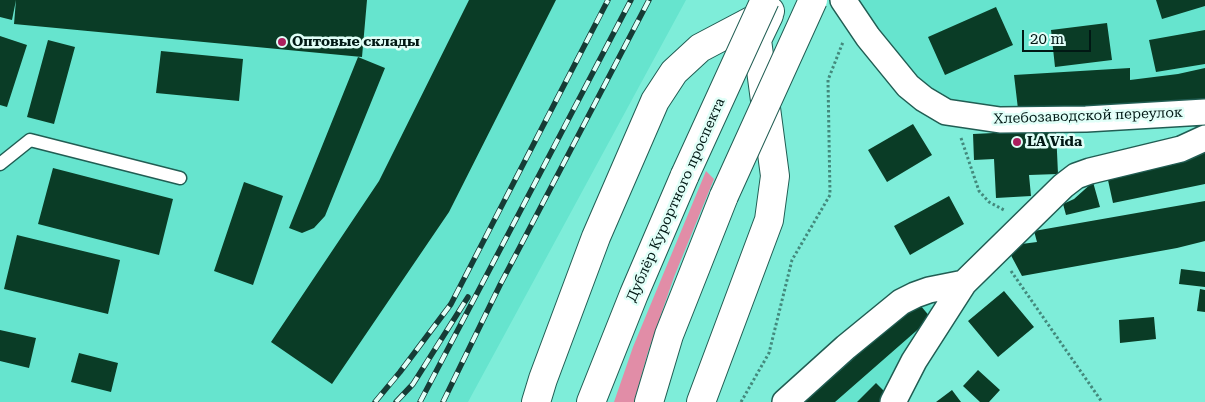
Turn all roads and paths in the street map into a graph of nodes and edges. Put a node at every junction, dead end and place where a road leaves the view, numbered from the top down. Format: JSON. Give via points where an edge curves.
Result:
{"nodes":[{"id":1,"x":813,"y":0,"type":"edge"},
{"id":2,"x":771,"y":4,"type":"edge"},
{"id":3,"x":848,"y":8,"type":"edge"},
{"id":4,"x":1205,"y":112,"type":"edge"},
{"id":5,"x":954,"y":114,"type":"junction"},
{"id":6,"x":1205,"y":138,"type":"edge"},
{"id":7,"x":0,"y":164,"type":"edge"},
{"id":8,"x":180,"y":178,"type":"dead end"},
{"id":9,"x":1021,"y":226,"type":"junction"},
{"id":10,"x":996,"y":250,"type":"junction"},
{"id":11,"x":964,"y":283,"type":"junction"},
{"id":12,"x":536,"y":402,"type":"edge"},
{"id":13,"x":591,"y":402,"type":"edge"},
{"id":14,"x":650,"y":402,"type":"edge"},
{"id":15,"x":701,"y":402,"type":"edge"},
{"id":16,"x":740,"y":402,"type":"edge"},
{"id":17,"x":785,"y":402,"type":"edge"},
{"id":18,"x":893,"y":402,"type":"edge"},
{"id":19,"x":1102,"y":402,"type":"edge"}],
"edges":[{"from":1,"to":14,"type":"main road","bridge":true,"via":[[724,196],[670,336]]},
{"from":2,"to":12,"type":"main road","via":[[700,48],[674,72],[655,101],[596,237]]},
{"from":2,"to":13,"type":"main road","name":"Дублёр Курортного проспекта","bridge":true,"via":[[685,175]]},
{"from":2,"to":15,"type":"main road","via":[[757,40],[774,176],[768,220]]},
{"from":3,"to":5,"type":"street","name":"Хлебозаводской переулок","via":[[908,86],[924,99]]},
{"from":3,"to":16,"type":"path","via":[[828,80],[830,195],[792,260],[769,352]]},
{"from":4,"to":5,"type":"street","name":"Хлебозаводской переулок","via":[[1000,120]]},
{"from":5,"to":9,"type":"path","via":[[979,191]]},
{"from":6,"to":9,"type":"street","via":[[1181,149],[1076,176]]},
{"from":7,"to":8,"type":"lane","via":[[30,140]]},
{"from":9,"to":10,"type":"street"},
{"from":10,"to":11,"type":"street"},
{"from":10,"to":19,"type":"path"},
{"from":11,"to":17,"type":"street","via":[[929,290],[901,302]]},
{"from":11,"to":18,"type":"street","via":[[914,361]]}]}
